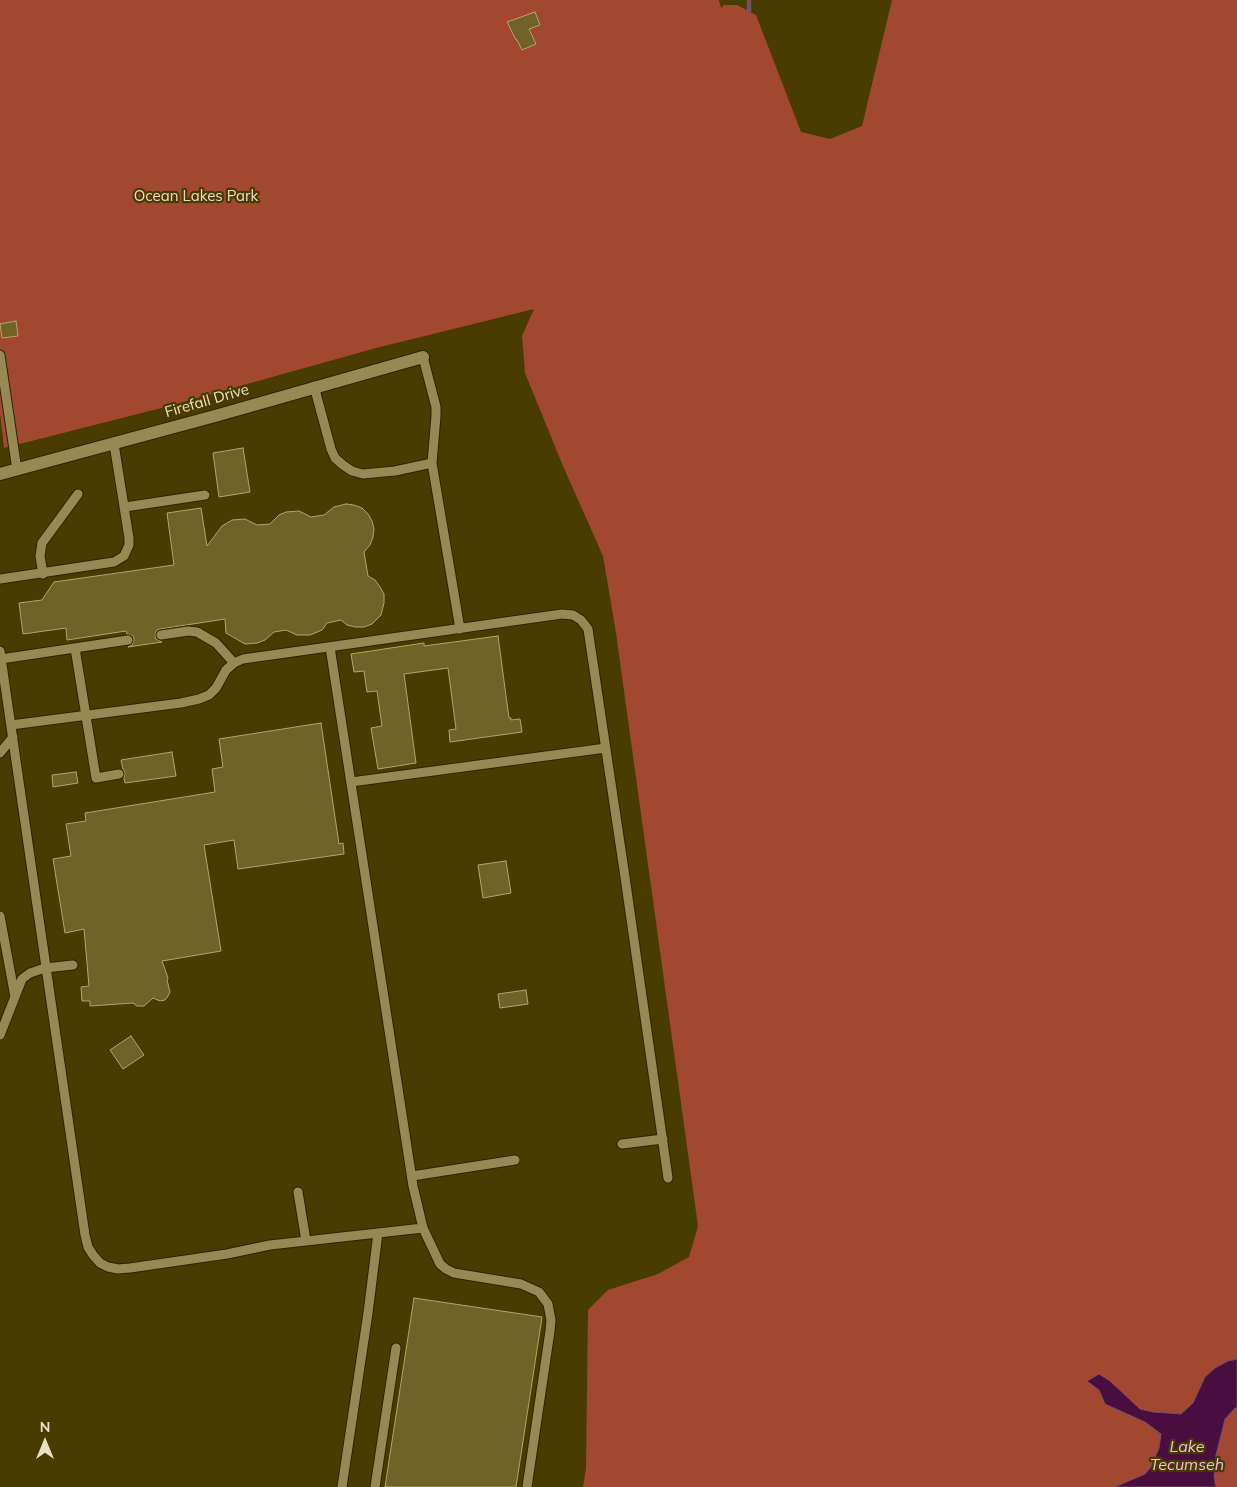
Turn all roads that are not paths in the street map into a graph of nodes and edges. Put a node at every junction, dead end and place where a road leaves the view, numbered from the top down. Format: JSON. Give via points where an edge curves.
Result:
{"nodes":[{"id":1,"x":0,"y":355,"type":"edge"},
{"id":2,"x":423,"y":357,"type":"joint"},
{"id":3,"x":314,"y":386,"type":"junction"},
{"id":4,"x":114,"y":444,"type":"junction"},
{"id":5,"x":432,"y":463,"type":"junction"},
{"id":6,"x":17,"y":470,"type":"junction"},
{"id":7,"x":0,"y":474,"type":"edge"},
{"id":8,"x":78,"y":494,"type":"dead end"},
{"id":9,"x":205,"y":495,"type":"dead end"},
{"id":10,"x":125,"y":507,"type":"junction"},
{"id":11,"x":43,"y":574,"type":"junction"},
{"id":12,"x":0,"y":579,"type":"edge"},
{"id":13,"x":460,"y":629,"type":"junction"},
{"id":14,"x":161,"y":635,"type":"dead end"},
{"id":15,"x":128,"y":640,"type":"dead end"},
{"id":16,"x":330,"y":647,"type":"junction"},
{"id":17,"x":75,"y":648,"type":"junction"},
{"id":18,"x":1,"y":655,"type":"edge"},
{"id":19,"x":234,"y":663,"type":"junction"},
{"id":20,"x":4,"y":701,"type":"edge"},
{"id":21,"x":86,"y":716,"type":"junction"},
{"id":22,"x":11,"y":725,"type":"junction"},
{"id":23,"x":13,"y":737,"type":"junction"},
{"id":24,"x":606,"y":748,"type":"junction"},
{"id":25,"x":0,"y":753,"type":"edge"},
{"id":26,"x":120,"y":774,"type":"dead end"},
{"id":27,"x":351,"y":782,"type":"junction"},
{"id":28,"x":0,"y":916,"type":"edge"},
{"id":29,"x":73,"y":965,"type":"dead end"},
{"id":30,"x":46,"y":968,"type":"junction"},
{"id":31,"x":15,"y":997,"type":"junction"},
{"id":32,"x":0,"y":1035,"type":"edge"},
{"id":33,"x":663,"y":1139,"type":"junction"},
{"id":34,"x":622,"y":1144,"type":"dead end"},
{"id":35,"x":515,"y":1160,"type":"dead end"},
{"id":36,"x":412,"y":1176,"type":"junction"},
{"id":37,"x":668,"y":1178,"type":"dead end"},
{"id":38,"x":298,"y":1192,"type":"dead end"},
{"id":39,"x":423,"y":1228,"type":"junction"},
{"id":40,"x":378,"y":1234,"type":"junction"},
{"id":41,"x":306,"y":1242,"type":"junction"},
{"id":42,"x":396,"y":1348,"type":"dead end"},
{"id":43,"x":342,"y":1487,"type":"edge"},
{"id":44,"x":375,"y":1487,"type":"edge"},
{"id":45,"x":527,"y":1487,"type":"edge"}],
"edges":[{"from":1,"to":6,"type":"lane"},
{"from":2,"to":3,"type":"street","name":"Firefall Drive"},
{"from":2,"to":5,"type":"lane","via":[[436,407]]},
{"from":3,"to":4,"type":"street","name":"Firefall Drive"},
{"from":3,"to":5,"type":"lane","via":[[331,449],[343,466],[362,474]]},
{"from":4,"to":6,"type":"street","name":"Firefall Drive"},
{"from":4,"to":10,"type":"lane"},
{"from":5,"to":13,"type":"lane"},
{"from":6,"to":7,"type":"street","name":"Firefall Drive"},
{"from":8,"to":11,"type":"lane","via":[[42,543]]},
{"from":9,"to":10,"type":"lane"},
{"from":10,"to":11,"type":"lane","via":[[129,545],[124,556],[114,562]]},
{"from":11,"to":12,"type":"lane"},
{"from":13,"to":16,"type":"lane"},
{"from":13,"to":24,"type":"lane","via":[[562,614],[581,620],[588,629]]},
{"from":14,"to":19,"type":"lane","via":[[197,632],[216,643]]},
{"from":15,"to":17,"type":"lane"},
{"from":16,"to":19,"type":"lane"},
{"from":16,"to":27,"type":"lane"},
{"from":17,"to":18,"type":"lane"},
{"from":17,"to":21,"type":"lane"},
{"from":18,"to":20,"type":"lane"},
{"from":19,"to":21,"type":"lane","via":[[209,696]]},
{"from":20,"to":22,"type":"lane"},
{"from":21,"to":22,"type":"lane"},
{"from":21,"to":26,"type":"lane","via":[[96,778]]},
{"from":22,"to":23,"type":"lane"},
{"from":23,"to":25,"type":"lane"},
{"from":23,"to":30,"type":"lane"},
{"from":24,"to":27,"type":"lane"},
{"from":24,"to":33,"type":"lane"},
{"from":27,"to":36,"type":"lane"},
{"from":28,"to":31,"type":"lane"},
{"from":29,"to":30,"type":"lane"},
{"from":30,"to":31,"type":"lane","via":[[22,979]]},
{"from":30,"to":41,"type":"lane","via":[[85,1235],[88,1247],[100,1263],[118,1269],[130,1268]]},
{"from":31,"to":32,"type":"lane"},
{"from":33,"to":34,"type":"lane"},
{"from":33,"to":37,"type":"lane"},
{"from":35,"to":36,"type":"lane"},
{"from":36,"to":39,"type":"lane"},
{"from":38,"to":41,"type":"lane"},
{"from":39,"to":40,"type":"lane"},
{"from":39,"to":45,"type":"lane","via":[[446,1270],[521,1284],[539,1292],[548,1304],[550,1331]]},
{"from":40,"to":41,"type":"lane"},
{"from":40,"to":43,"type":"lane"},
{"from":42,"to":44,"type":"lane"}]}
